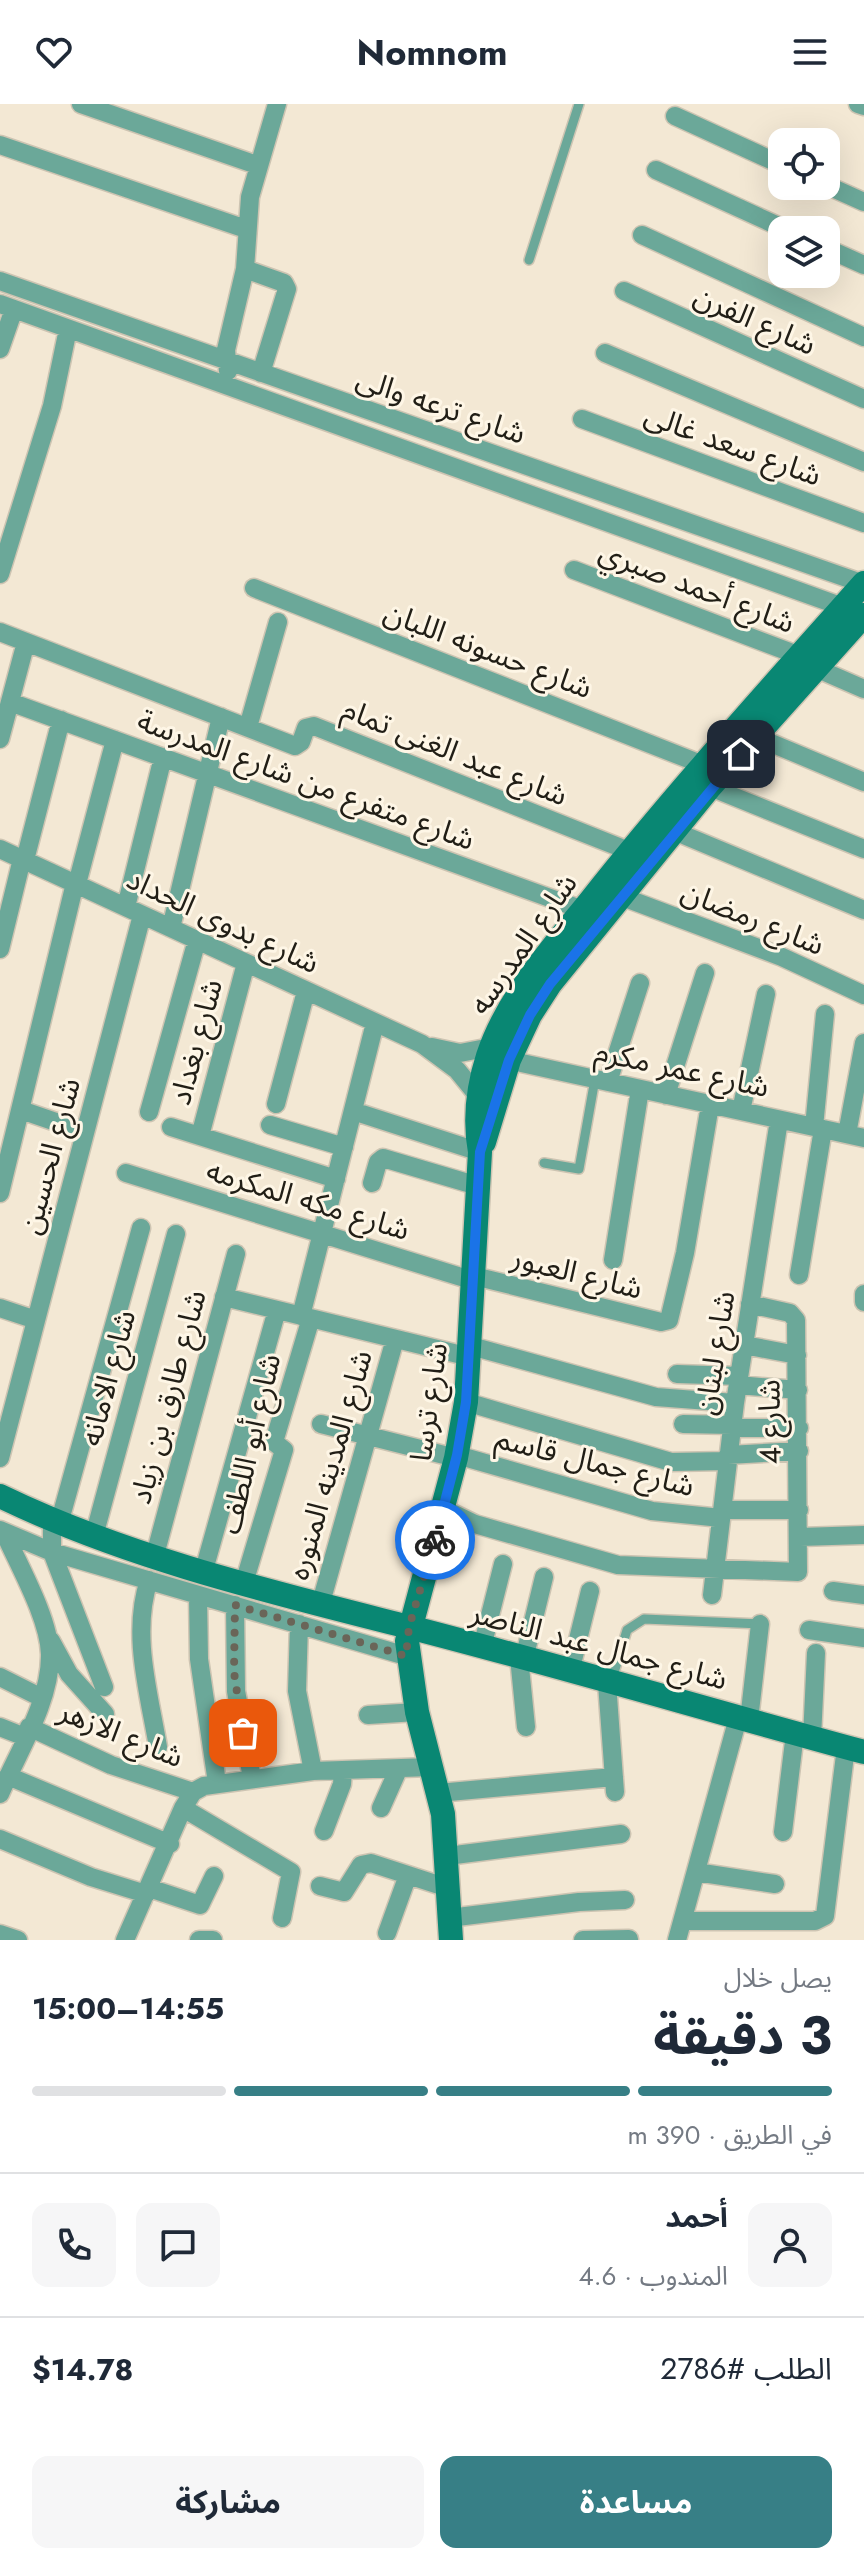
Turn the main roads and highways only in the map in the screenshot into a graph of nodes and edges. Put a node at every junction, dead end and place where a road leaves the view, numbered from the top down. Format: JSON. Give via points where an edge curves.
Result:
{"nodes":[{"id":1,"x":864,"y":584,"type":"edge"},
{"id":2,"x":854,"y":611,"type":"edge"},
{"id":3,"x":746,"y":732,"type":"junction"},
{"id":4,"x":496,"y":1055,"type":"junction"},
{"id":5,"x":480,"y":1152,"type":"junction"},
{"id":6,"x":0,"y":1496,"type":"edge"},
{"id":7,"x":409,"y":1627,"type":"junction"},
{"id":8,"x":855,"y":1750,"type":"edge"},
{"id":9,"x":450,"y":1929,"type":"edge"}],
"edges":[{"from":1,"to":2,"type":"main road","name":"شارع المدرسه"},
{"from":2,"to":3,"type":"main road","name":"شارع المدرسه"},
{"from":3,"to":4,"type":"main road","name":"شارع المدرسه","via":[[710,787]]},
{"from":3,"to":4,"type":"main road","name":"شارع المدرسه","via":[[701,764],[583,910],[523,989]]},
{"from":4,"to":5,"type":"main road","name":"شارع المدرسه"},
{"from":4,"to":5,"type":"main road","name":"شارع المدرسه","via":[[479,1097]]},
{"from":5,"to":7,"type":"main road","name":"شارع ترسا","via":[[466,1402],[444,1509]]},
{"from":6,"to":7,"type":"main road","name":"شارع جمال عبد الناصر","via":[[56,1522],[155,1555],[320,1606]]},
{"from":7,"to":8,"type":"main road","name":"شارع جمال عبد الناصر"},
{"from":7,"to":9,"type":"main road","name":"شارع ترسا","via":[[406,1656],[438,1793]]}]}
